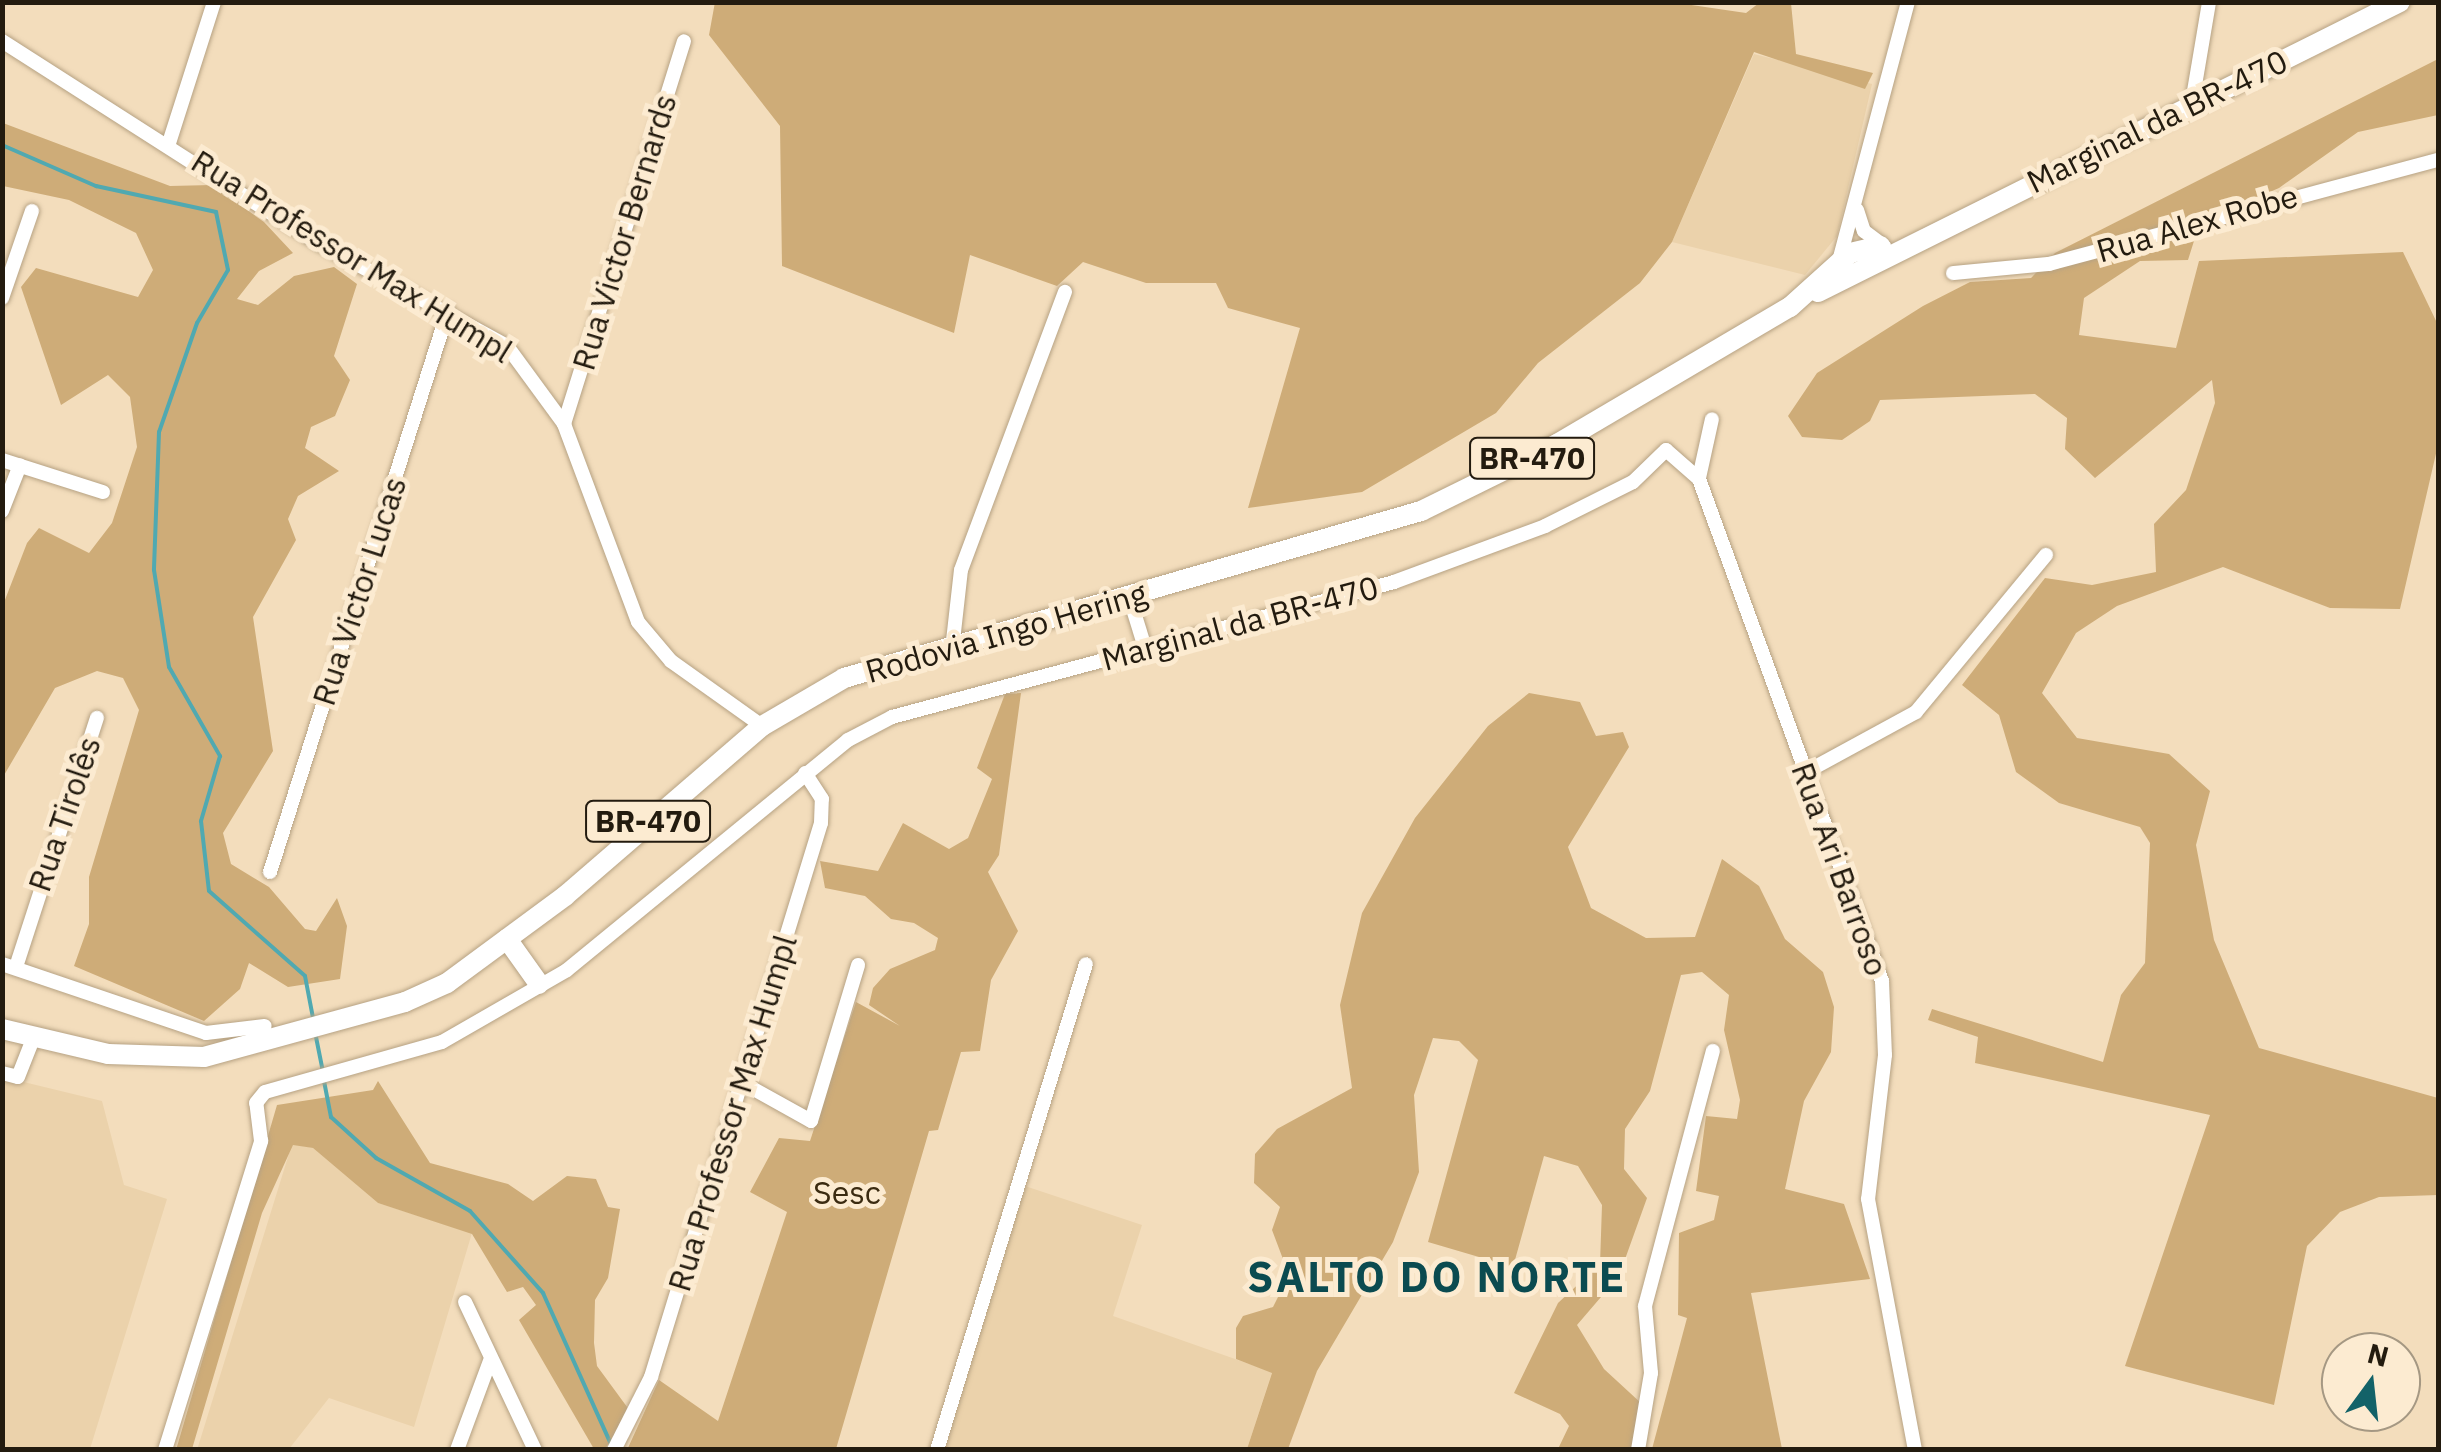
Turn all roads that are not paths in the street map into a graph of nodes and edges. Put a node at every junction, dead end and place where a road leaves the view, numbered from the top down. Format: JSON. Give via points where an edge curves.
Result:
{"nodes":[{"id":1,"x":214,"y":2,"type":"edge"},
{"id":2,"x":1908,"y":2,"type":"edge"},
{"id":3,"x":2209,"y":2,"type":"edge"},
{"id":4,"x":2400,"y":2,"type":"edge"},
{"id":5,"x":2,"y":41,"type":"edge"},
{"id":6,"x":684,"y":41,"type":"dead end"},
{"id":7,"x":2192,"y":103,"type":"junction"},
{"id":8,"x":168,"y":143,"type":"junction"},
{"id":9,"x":2438,"y":160,"type":"edge"},
{"id":10,"x":1856,"y":209,"type":"junction"},
{"id":11,"x":32,"y":211,"type":"dead end"},
{"id":12,"x":1915,"y":244,"type":"junction"},
{"id":13,"x":1880,"y":246,"type":"junction"},
{"id":14,"x":1838,"y":261,"type":"junction"},
{"id":15,"x":1953,"y":273,"type":"dead end"},
{"id":16,"x":1065,"y":292,"type":"dead end"},
{"id":17,"x":2,"y":298,"type":"edge"},
{"id":18,"x":1790,"y":307,"type":"junction"},
{"id":19,"x":448,"y":311,"type":"junction"},
{"id":20,"x":1712,"y":419,"type":"dead end"},
{"id":21,"x":564,"y":424,"type":"junction"},
{"id":22,"x":1666,"y":450,"type":"joint"},
{"id":23,"x":2,"y":460,"type":"edge"},
{"id":24,"x":20,"y":465,"type":"junction"},
{"id":25,"x":1698,"y":479,"type":"junction"},
{"id":26,"x":103,"y":492,"type":"dead end"},
{"id":27,"x":2,"y":511,"type":"edge"},
{"id":28,"x":2046,"y":555,"type":"dead end"},
{"id":29,"x":1129,"y":596,"type":"junction"},
{"id":30,"x":953,"y":641,"type":"junction"},
{"id":31,"x":1146,"y":651,"type":"junction"},
{"id":32,"x":97,"y":718,"type":"dead end"},
{"id":33,"x":762,"y":726,"type":"junction"},
{"id":34,"x":1806,"y":772,"type":"junction"},
{"id":35,"x":806,"y":774,"type":"junction"},
{"id":36,"x":270,"y":872,"type":"dead end"},
{"id":37,"x":507,"y":939,"type":"junction"},
{"id":38,"x":1086,"y":964,"type":"dead end"},
{"id":39,"x":858,"y":965,"type":"dead end"},
{"id":40,"x":9,"y":966,"type":"edge"},
{"id":41,"x":539,"y":984,"type":"junction"},
{"id":42,"x":266,"y":1026,"type":"dead end"},
{"id":43,"x":2,"y":1029,"type":"edge"},
{"id":44,"x":34,"y":1039,"type":"junction"},
{"id":45,"x":1713,"y":1051,"type":"dead end"},
{"id":46,"x":2,"y":1073,"type":"edge"},
{"id":47,"x":741,"y":1082,"type":"junction"},
{"id":48,"x":465,"y":1302,"type":"dead end"},
{"id":49,"x":490,"y":1361,"type":"junction"},
{"id":50,"x":164,"y":1450,"type":"edge"},
{"id":51,"x":457,"y":1450,"type":"edge"},
{"id":52,"x":535,"y":1450,"type":"edge"},
{"id":53,"x":614,"y":1450,"type":"edge"},
{"id":54,"x":936,"y":1450,"type":"edge"},
{"id":55,"x":1638,"y":1450,"type":"edge"},
{"id":56,"x":1915,"y":1450,"type":"edge"}],
"edges":[{"from":1,"to":8,"type":"street"},
{"from":2,"to":10,"type":"street"},
{"from":3,"to":7,"type":"street"},
{"from":4,"to":7,"type":"highway","name":"Marginal da BR-470"},
{"from":5,"to":8,"type":"street","name":"Rua Professor Max Humpl"},
{"from":6,"to":21,"type":"street","name":"Rua Victor Bernards"},
{"from":7,"to":12,"type":"highway","name":"Marginal da BR-470"},
{"from":8,"to":19,"type":"street","name":"Rua Professor Max Humpl","via":[[320,244]]},
{"from":9,"to":15,"type":"street","name":"Rua Alex Robe","via":[[2049,264]]},
{"from":10,"to":13,"type":"street"},
{"from":10,"to":14,"type":"street"},
{"from":11,"to":17,"type":"street"},
{"from":12,"to":13,"type":"street","name":"Marginal da BR-470"},
{"from":12,"to":18,"type":"highway","name":"Marginal da BR-470"},
{"from":13,"to":14,"type":"highway"},
{"from":14,"to":18,"type":"highway"},
{"from":16,"to":30,"type":"street","via":[[961,570]]},
{"from":18,"to":29,"type":"highway","name":"Rodovia Ingo Hering","number":"BR-470","via":[[1515,468],[1421,511]]},
{"from":19,"to":21,"type":"street","name":"Rua Professor Max Humpl","via":[[507,346]]},
{"from":19,"to":36,"type":"street","name":"Rua Victor Lucas"},
{"from":20,"to":25,"type":"street"},
{"from":21,"to":33,"type":"street","name":"Rua Professor Max Humpl","via":[[638,622],[671,661]]},
{"from":22,"to":25,"type":"street","name":"Rua Ari Barroso"},
{"from":22,"to":31,"type":"street","name":"Marginal da BR-470","via":[[1633,482],[1545,526],[1394,582]]},
{"from":23,"to":24,"type":"street"},
{"from":24,"to":26,"type":"street"},
{"from":24,"to":27,"type":"street"},
{"from":25,"to":34,"type":"street","name":"Rua Ari Barroso"},
{"from":28,"to":34,"type":"street","via":[[1916,712]]},
{"from":29,"to":30,"type":"highway","name":"Rodovia Ingo Hering","number":"BR-470"},
{"from":29,"to":31,"type":"street"},
{"from":30,"to":33,"type":"highway","name":"Rodovia Ingo Hering","number":"BR-470","via":[[844,678]]},
{"from":31,"to":35,"type":"street","name":"Marginal da BR-470","via":[[936,699],[848,740]]},
{"from":32,"to":40,"type":"street","name":"Rua Tirolês"},
{"from":33,"to":37,"type":"highway","name":"Rodovia Ingo Hering","number":"BR-470"},
{"from":34,"to":56,"type":"street","name":"Rua Ari Barroso","via":[[1882,981],[1885,1055],[1868,1199]]},
{"from":35,"to":41,"type":"street","name":"Marginal da BR-470","via":[[625,926]]},
{"from":35,"to":47,"type":"street","name":"Rua Professor Max Humpl","via":[[822,799],[821,823]]},
{"from":37,"to":41,"type":"highway"},
{"from":37,"to":44,"type":"highway","name":"Rodovia Ingo Hering","number":"BR-470","via":[[447,983],[286,1041],[156,1060]]},
{"from":38,"to":54,"type":"street"},
{"from":39,"to":47,"type":"street","via":[[811,1121]]},
{"from":40,"to":42,"type":"street","via":[[206,1033]]},
{"from":41,"to":50,"type":"street","name":"Marginal da BR-470","via":[[442,1042],[359,1072],[264,1092],[256,1102],[261,1141]]},
{"from":43,"to":44,"type":"highway","name":"Rodovia Ingo Hering","number":"BR-470"},
{"from":44,"to":46,"type":"street","via":[[18,1076]]},
{"from":45,"to":55,"type":"street","via":[[1645,1306],[1651,1373]]},
{"from":47,"to":53,"type":"street","name":"Rua Professor Max Humpl","via":[[630,1426]]},
{"from":48,"to":49,"type":"street"},
{"from":49,"to":51,"type":"street"},
{"from":49,"to":52,"type":"street"}]}
